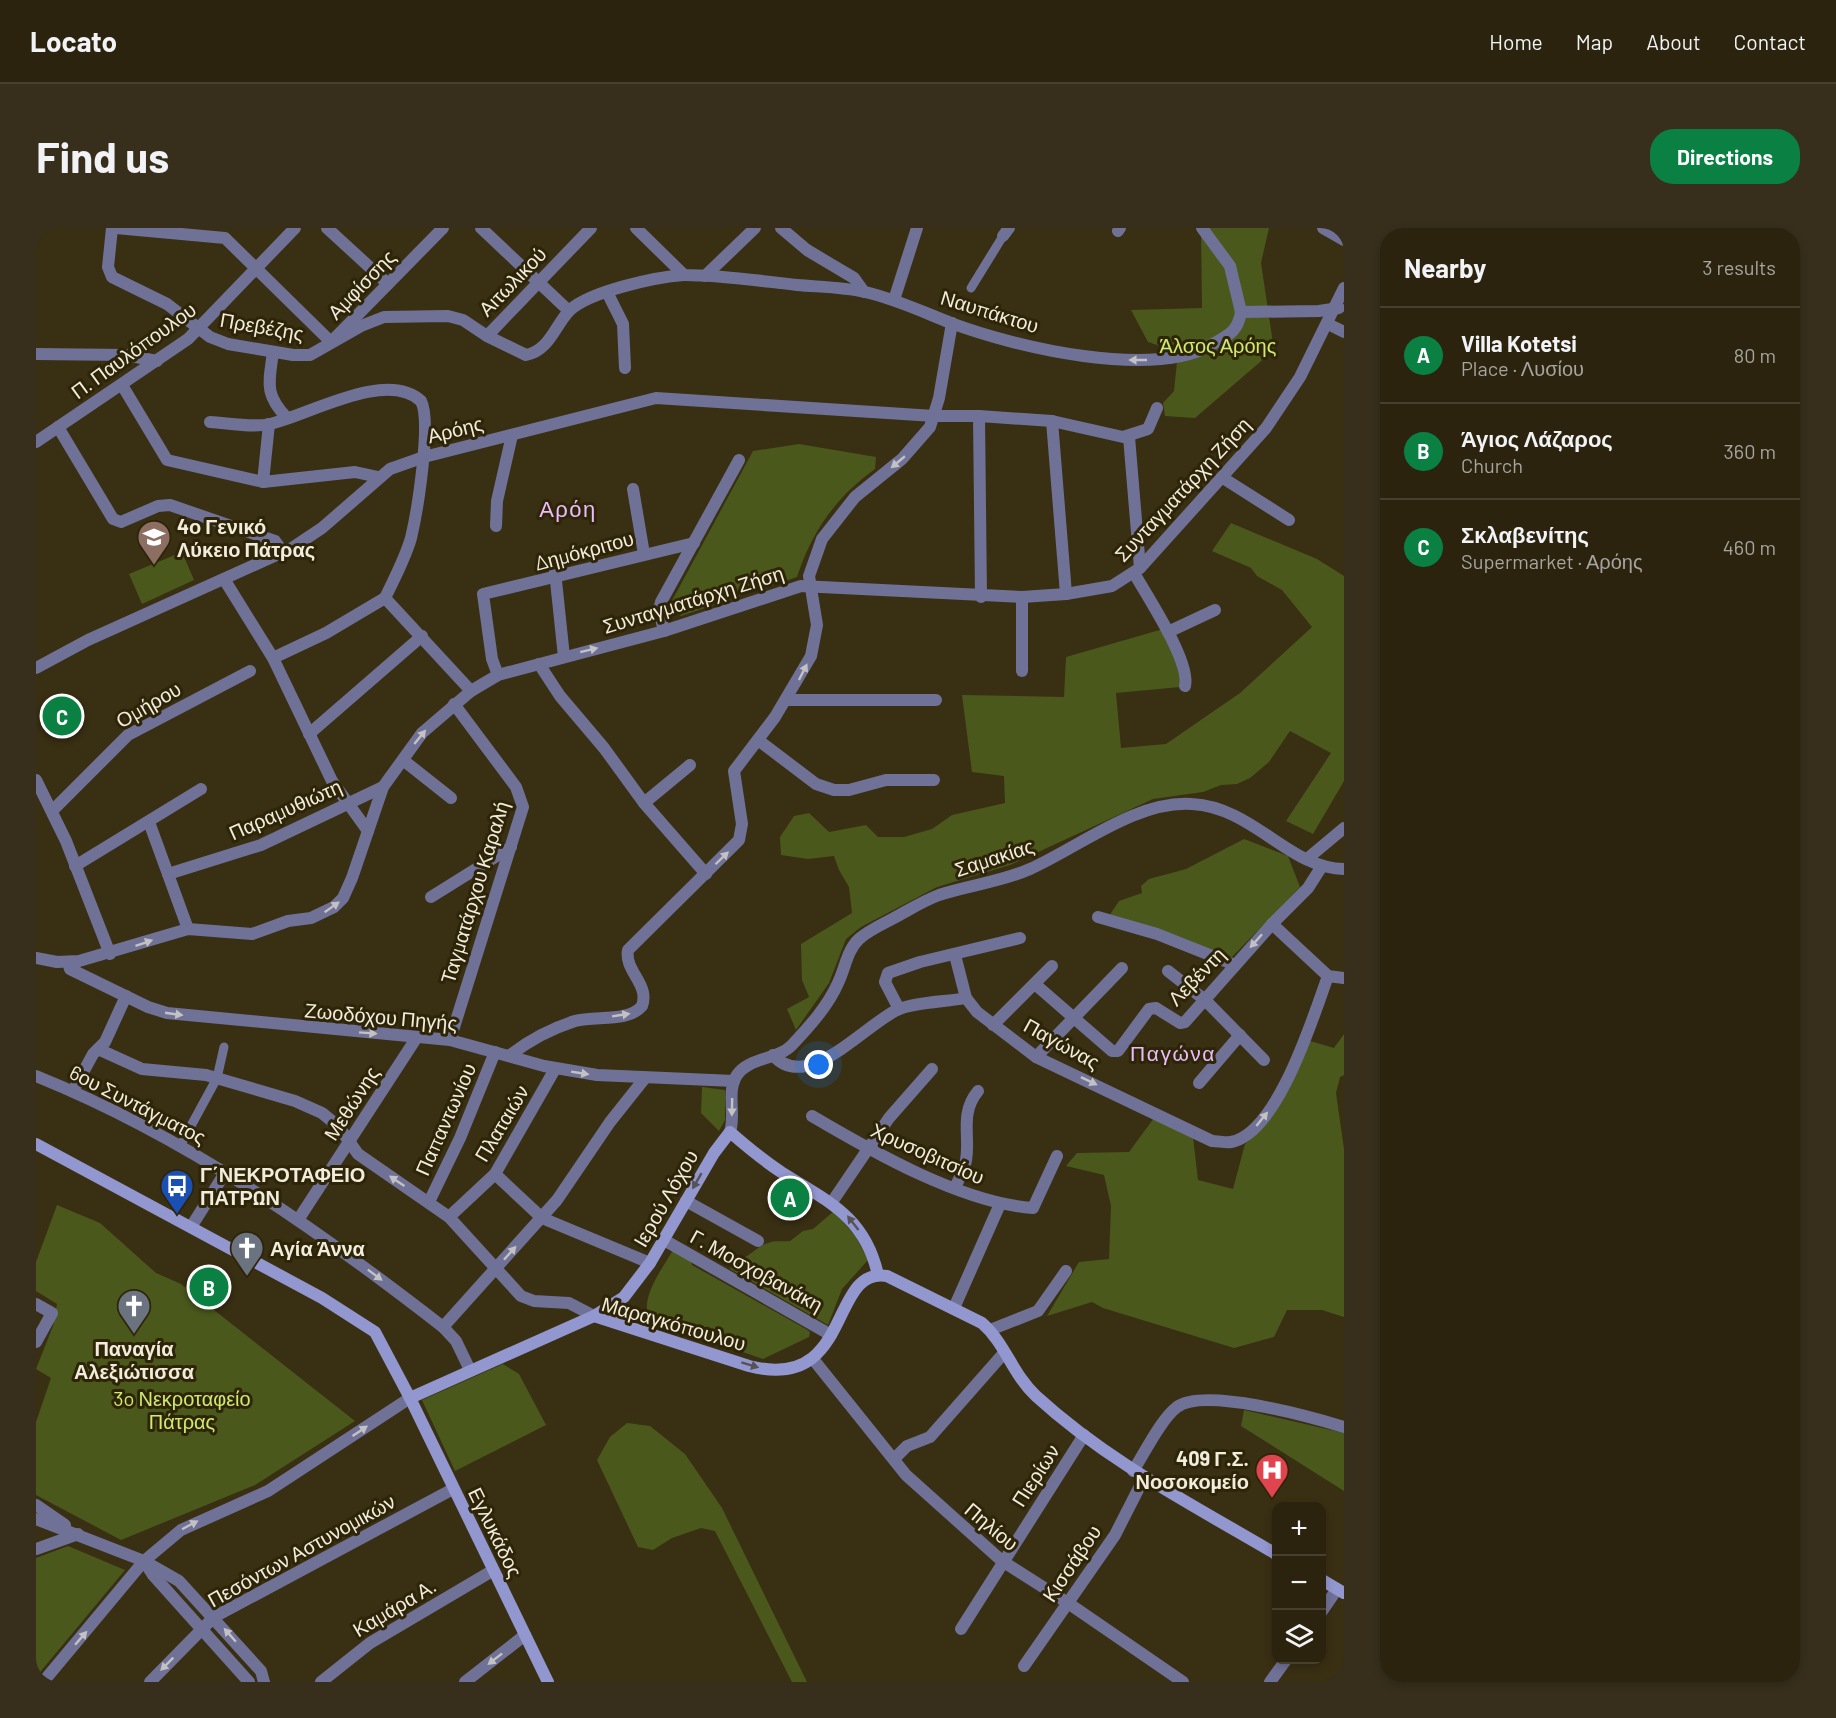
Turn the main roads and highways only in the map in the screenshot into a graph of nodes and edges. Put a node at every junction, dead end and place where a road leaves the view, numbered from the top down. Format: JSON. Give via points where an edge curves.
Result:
{"nodes":[{"id":1,"x":36,"y":1144,"type":"edge"},
{"id":2,"x":878,"y":1275,"type":"junction"},
{"id":3,"x":594,"y":1316,"type":"junction"},
{"id":4,"x":410,"y":1398,"type":"junction"},
{"id":5,"x":1272,"y":1552,"type":"edge"},
{"id":6,"x":1326,"y":1582,"type":"edge"},
{"id":7,"x":1341,"y":1591,"type":"edge"},
{"id":8,"x":548,"y":1682,"type":"edge"}],
"edges":[{"from":1,"to":4,"type":"main road","name":"Εγλυκάδος","via":[[322,1298],[370,1328]]},
{"from":3,"to":2,"type":"main road","name":"Μαραγκόπουλου","one_way":true,"via":[[761,1369],[794,1369],[813,1359],[853,1293]]},
{"from":2,"to":3,"type":"main road","name":"Ιερού Λόχου","one_way":true,"via":[[861,1232],[849,1216],[769,1164],[730,1132],[629,1293]]},
{"from":2,"to":5,"type":"main road","via":[[893,1278],[973,1317],[990,1330],[1025,1384],[1084,1435],[1144,1478]]},
{"from":3,"to":4,"type":"main road","name":"Μαραγκόπουλου"},
{"from":4,"to":8,"type":"main road","name":"Εγλυκάδος"},
{"from":6,"to":7,"type":"main road"}]}
